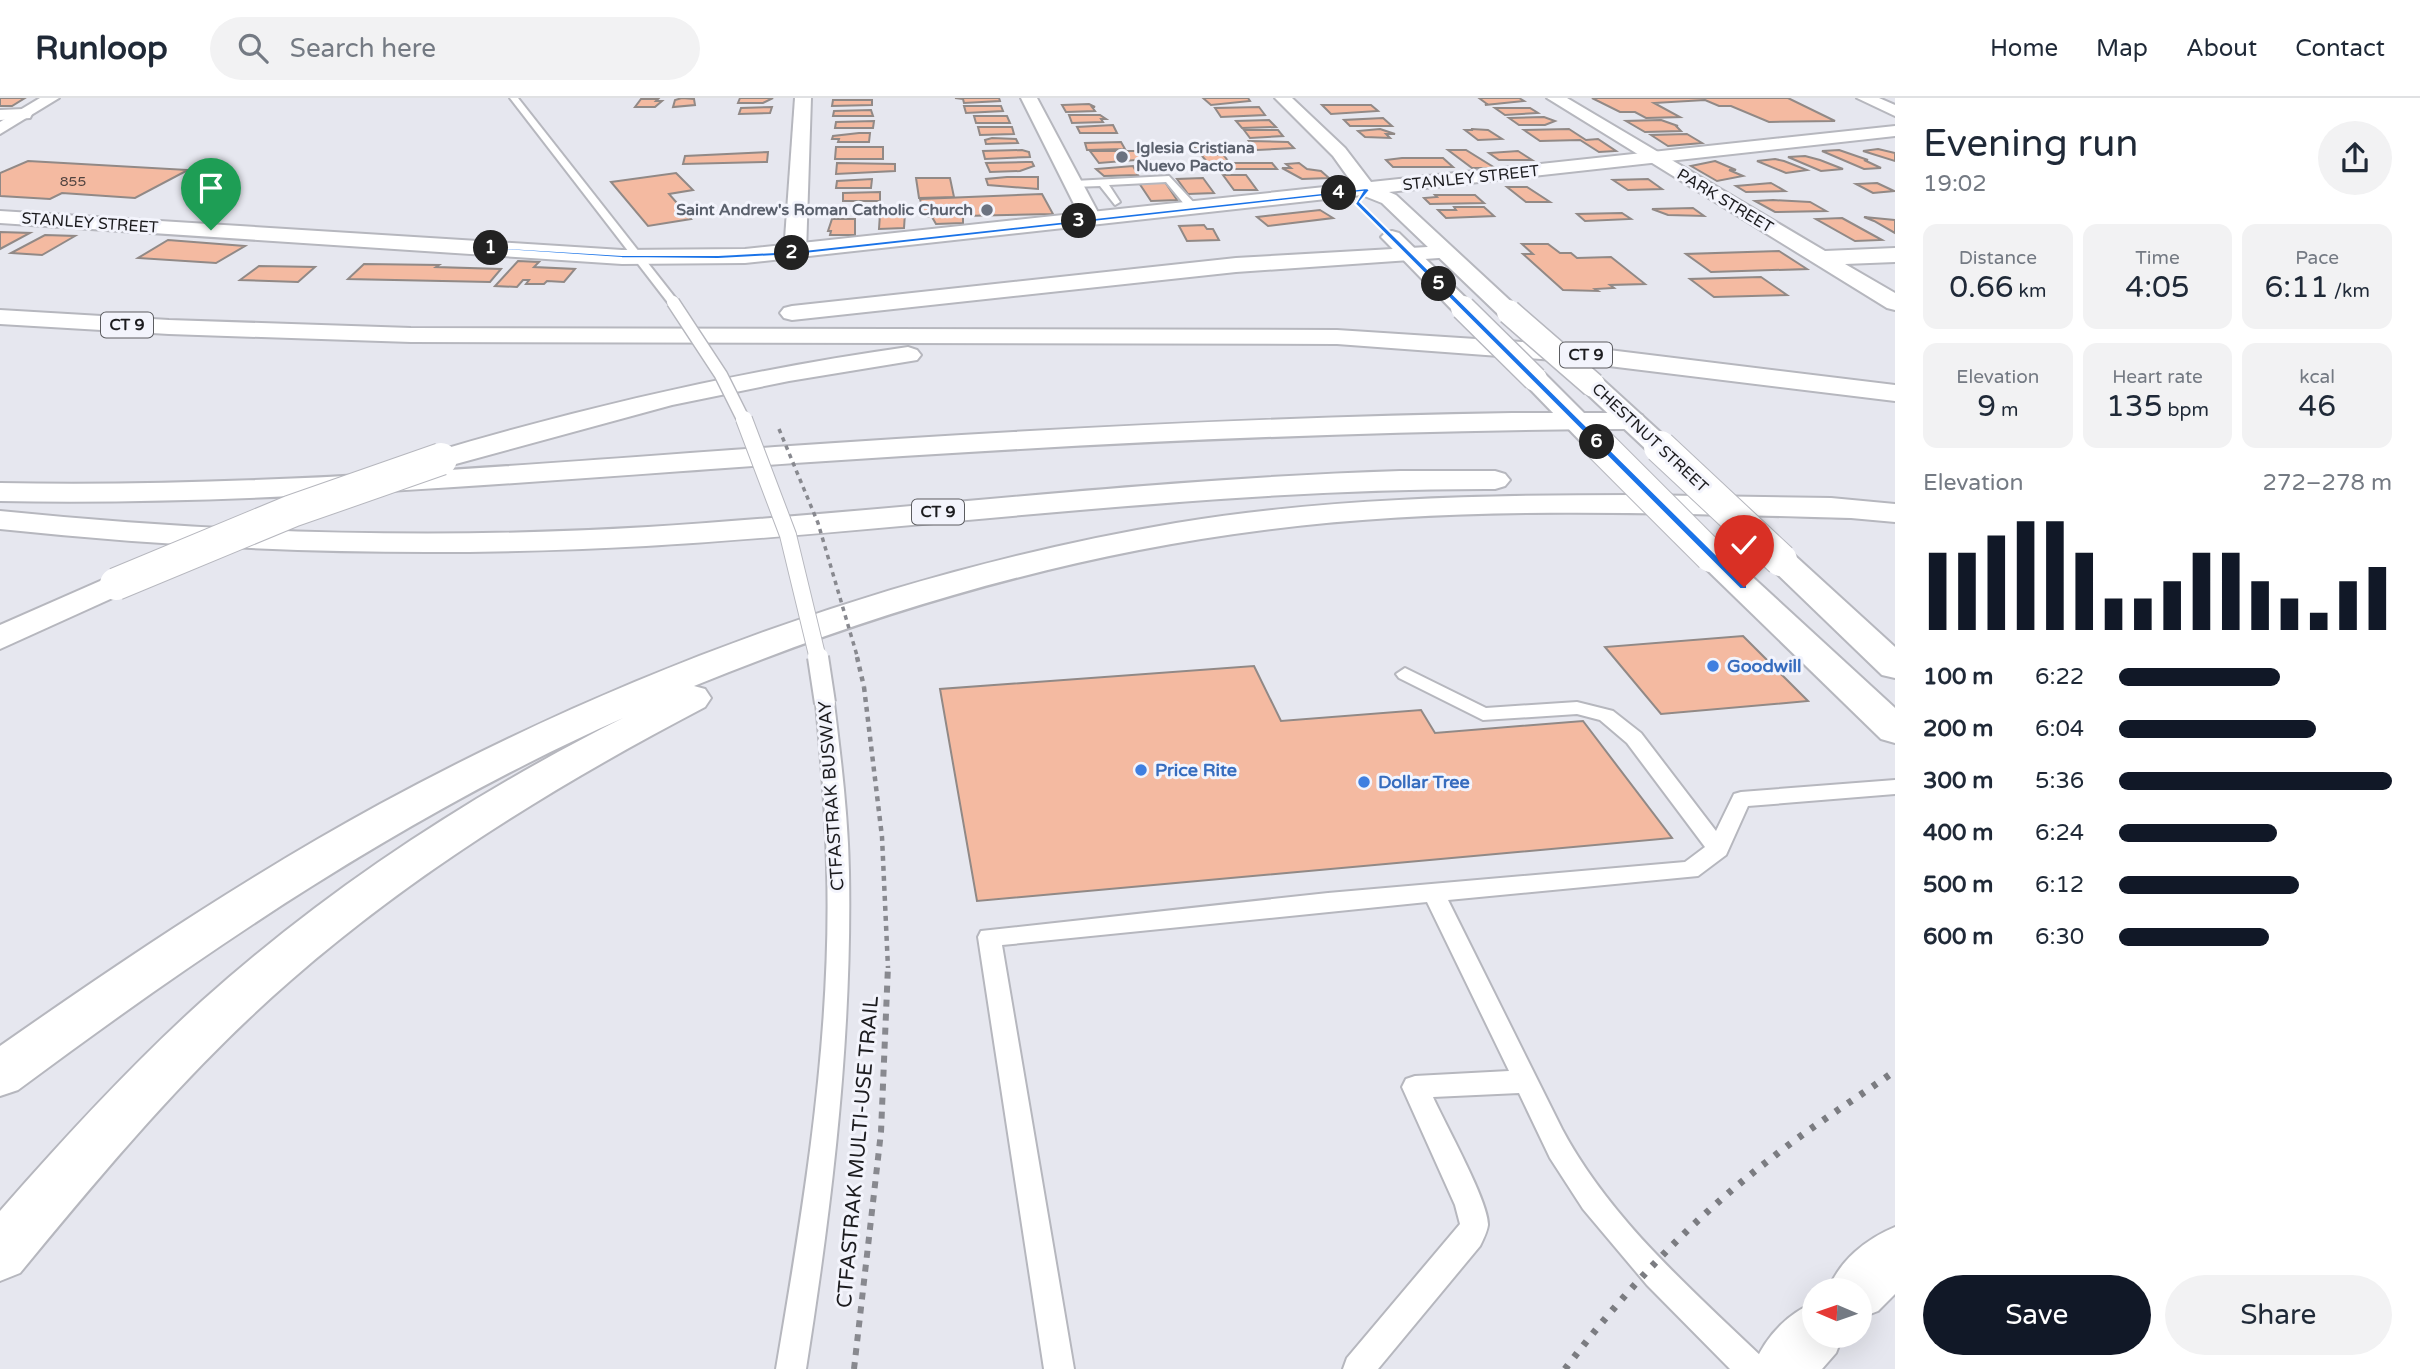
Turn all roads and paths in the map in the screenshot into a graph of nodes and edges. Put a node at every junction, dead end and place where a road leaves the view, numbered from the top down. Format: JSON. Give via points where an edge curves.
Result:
{"nodes":[{"id":1,"x":51,"y":98,"type":"edge"},
{"id":2,"x":514,"y":98,"type":"edge"},
{"id":3,"x":803,"y":98,"type":"edge"},
{"id":4,"x":1029,"y":98,"type":"edge"},
{"id":5,"x":1283,"y":98,"type":"edge"},
{"id":6,"x":1555,"y":98,"type":"edge"},
{"id":7,"x":1865,"y":98,"type":"edge"},
{"id":8,"x":1895,"y":111,"type":"edge"},
{"id":9,"x":24,"y":114,"type":"junction"},
{"id":10,"x":0,"y":115,"type":"edge"},
{"id":11,"x":0,"y":129,"type":"edge"},
{"id":12,"x":1895,"y":131,"type":"edge"},
{"id":13,"x":1652,"y":158,"type":"junction"},
{"id":14,"x":1103,"y":183,"type":"junction"},
{"id":15,"x":1074,"y":184,"type":"junction"},
{"id":16,"x":1367,"y":190,"type":"junction"},
{"id":17,"x":1115,"y":202,"type":"dead end"},
{"id":18,"x":1193,"y":208,"type":"junction"},
{"id":19,"x":0,"y":217,"type":"edge"},
{"id":20,"x":1092,"y":220,"type":"junction"},
{"id":21,"x":1375,"y":220,"type":"junction"},
{"id":22,"x":1445,"y":252,"type":"junction"},
{"id":23,"x":795,"y":253,"type":"junction"},
{"id":24,"x":1409,"y":254,"type":"junction"},
{"id":25,"x":1895,"y":256,"type":"edge"},
{"id":26,"x":639,"y":257,"type":"junction"},
{"id":27,"x":1821,"y":258,"type":"junction"},
{"id":28,"x":1296,"y":260,"type":"junction"},
{"id":29,"x":1895,"y":303,"type":"edge"},
{"id":30,"x":0,"y":317,"type":"edge"},
{"id":31,"x":254,"y":331,"type":"junction"},
{"id":32,"x":1147,"y":335,"type":"junction"},
{"id":33,"x":1895,"y":393,"type":"edge"},
{"id":34,"x":1576,"y":420,"type":"junction"},
{"id":35,"x":1632,"y":421,"type":"junction"},
{"id":36,"x":0,"y":492,"type":"edge"},
{"id":37,"x":1855,"y":509,"type":"junction"},
{"id":38,"x":1895,"y":513,"type":"edge"},
{"id":39,"x":0,"y":520,"type":"edge"},
{"id":40,"x":1104,"y":547,"type":"junction"},
{"id":41,"x":0,"y":638,"type":"edge"},
{"id":42,"x":1891,"y":659,"type":"edge"},
{"id":43,"x":1405,"y":674,"type":"dead end"},
{"id":44,"x":864,"y":687,"type":"dead end"},
{"id":45,"x":1895,"y":730,"type":"edge"},
{"id":46,"x":1895,"y":787,"type":"edge"},
{"id":47,"x":1718,"y":849,"type":"junction"},
{"id":48,"x":1433,"y":892,"type":"junction"},
{"id":49,"x":0,"y":1074,"type":"edge"},
{"id":50,"x":1527,"y":1081,"type":"junction"},
{"id":51,"x":0,"y":1253,"type":"edge"},
{"id":52,"x":1895,"y":1255,"type":"edge"},
{"id":53,"x":1870,"y":1278,"type":"edge"},
{"id":54,"x":1802,"y":1347,"type":"edge"},
{"id":55,"x":791,"y":1369,"type":"edge"},
{"id":56,"x":854,"y":1369,"type":"edge"},
{"id":57,"x":1059,"y":1369,"type":"edge"},
{"id":58,"x":1358,"y":1369,"type":"edge"},
{"id":59,"x":1752,"y":1369,"type":"edge"},
{"id":60,"x":1782,"y":1369,"type":"edge"}],
"edges":[{"from":1,"to":9,"type":"main road"},
{"from":2,"to":26,"type":"lane","name":"CTFASTRAK BUSWAY"},
{"from":3,"to":23,"type":"main road"},
{"from":4,"to":15,"type":"main road"},
{"from":5,"to":16,"type":"main road","name":"CHESTNUT STREET","via":[[1339,152]]},
{"from":6,"to":13,"type":"main road","name":"PARK STREET"},
{"from":7,"to":8,"type":"main road"},
{"from":9,"to":10,"type":"main road"},
{"from":9,"to":11,"type":"main road"},
{"from":12,"to":13,"type":"main road","name":"STANLEY STREET"},
{"from":13,"to":16,"type":"main road","name":"STANLEY STREET"},
{"from":13,"to":27,"type":"main road","name":"PARK STREET"},
{"from":14,"to":15,"type":"lane"},
{"from":14,"to":17,"type":"lane"},
{"from":14,"to":18,"type":"lane","via":[[1169,180]]},
{"from":15,"to":20,"type":"main road"},
{"from":16,"to":18,"type":"main road","name":"STANLEY STREET"},
{"from":16,"to":21,"type":"main road","name":"CHESTNUT STREET","via":[[1357,202]]},
{"from":16,"to":22,"type":"main road","name":"CHESTNUT STREET","via":[[1389,199]]},
{"from":18,"to":20,"type":"main road","name":"STANLEY STREET"},
{"from":19,"to":26,"type":"main road","name":"STANLEY STREET"},
{"from":20,"to":23,"type":"main road","name":"STANLEY STREET"},
{"from":21,"to":24,"type":"main road"},
{"from":21,"to":28,"type":"main road","via":[[1372,236],[1359,243]]},
{"from":22,"to":24,"type":"main road"},
{"from":22,"to":35,"type":"main road","name":"CHESTNUT STREET","bridge":true},
{"from":23,"to":26,"type":"main road","name":"STANLEY STREET"},
{"from":24,"to":28,"type":"main road"},
{"from":24,"to":34,"type":"main road","bridge":true},
{"from":25,"to":27,"type":"main road"},
{"from":26,"to":55,"type":"lane","name":"CTFASTRAK BUSWAY","bridge":true,"via":[[726,384],[764,466],[797,568],[825,703],[836,825],[836,995],[814,1224]]},
{"from":27,"to":29,"type":"main road","name":"PARK STREET"},
{"from":28,"to":31,"type":"main road","via":[[738,317],[563,326]]},
{"from":30,"to":31,"type":"main road","number":"CT 9"},
{"from":31,"to":32,"type":"main road","number":"CT 9","via":[[545,336]]},
{"from":32,"to":33,"type":"main road","number":"CT 9","via":[[1337,337],[1502,347]]},
{"from":32,"to":41,"type":"main road","bridge":true,"via":[[961,349],[802,370],[628,405],[441,458],[292,511]]},
{"from":34,"to":35,"type":"main road"},
{"from":34,"to":36,"type":"main road","via":[[1396,421],[1136,432],[268,490],[119,495]]},
{"from":34,"to":45,"type":"main road","bridge":true},
{"from":35,"to":42,"type":"main road","name":"CHESTNUT STREET","bridge":true},
{"from":37,"to":38,"type":"main road","number":"CT 9"},
{"from":37,"to":39,"type":"main road","number":"CT 9","via":[[1587,484],[1422,480],[1214,487],[748,530],[557,540],[217,538]]},
{"from":37,"to":40,"type":"main road","via":[[1594,504],[1422,508],[1263,520]]},
{"from":40,"to":49,"type":"main road","via":[[834,617],[546,738],[428,797],[297,873],[130,981]]},
{"from":40,"to":51,"type":"main road","via":[[883,619],[760,667],[650,720],[471,823],[355,903],[220,1016],[111,1126]]},
{"from":43,"to":47,"type":"lane","via":[[1483,714],[1577,708],[1605,715],[1634,738]]},
{"from":44,"to":56,"type":"path","name":"CTFASTRAK MULTI-USE TRAIL","via":[[881,829],[888,988],[875,1191]]},
{"from":46,"to":47,"type":"lane","via":[[1741,799]]},
{"from":47,"to":48,"type":"lane","via":[[1690,870]]},
{"from":48,"to":50,"type":"lane"},
{"from":48,"to":57,"type":"lane","via":[[989,937]]},
{"from":50,"to":58,"type":"lane","via":[[1415,1087],[1474,1224],[1470,1236]]},
{"from":50,"to":59,"type":"lane","via":[[1545,1126],[1601,1212]]},
{"from":52,"to":53,"type":"main road"},
{"from":54,"to":60,"type":"main road"}]}
